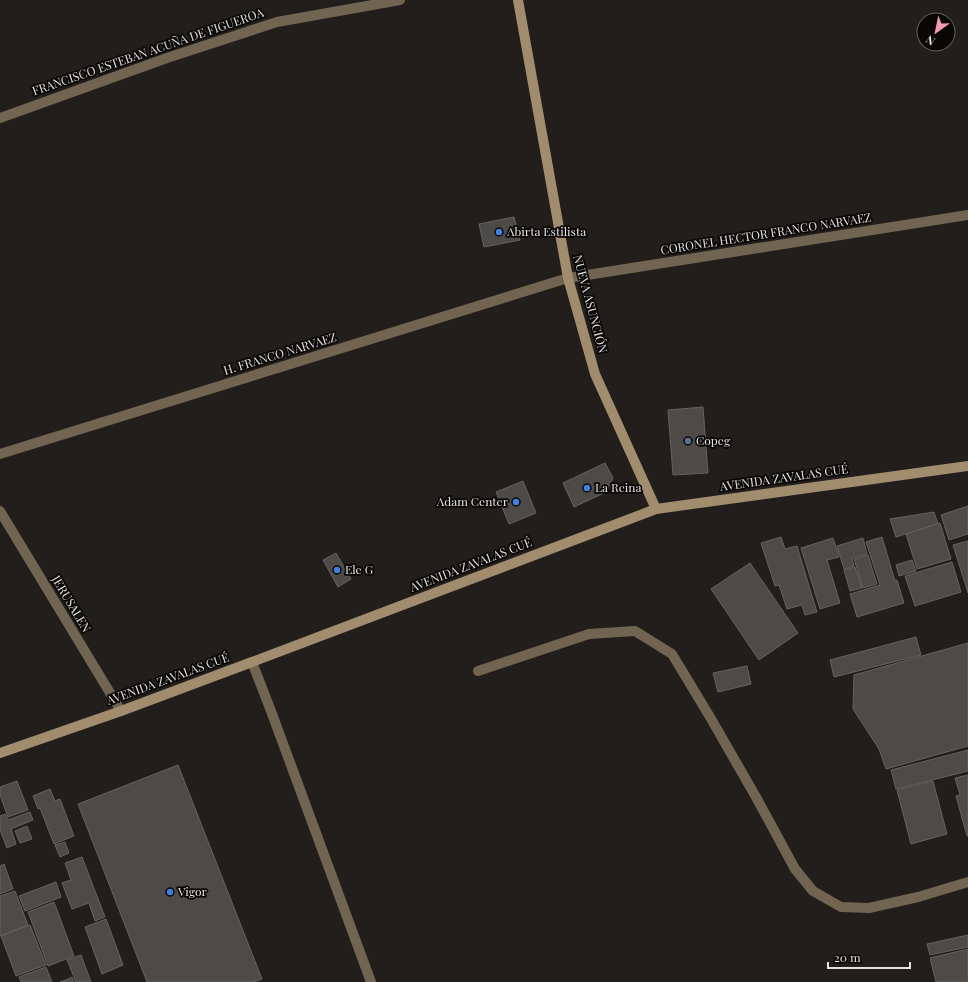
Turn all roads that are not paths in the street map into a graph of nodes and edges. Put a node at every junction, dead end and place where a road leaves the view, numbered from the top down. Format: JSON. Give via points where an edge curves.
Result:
{"nodes":[{"id":1,"x":400,"y":0,"type":"edge"},
{"id":2,"x":518,"y":0,"type":"edge"},
{"id":3,"x":0,"y":118,"type":"edge"},
{"id":4,"x":968,"y":215,"type":"edge"},
{"id":5,"x":568,"y":278,"type":"junction"},
{"id":6,"x":0,"y":454,"type":"edge"},
{"id":7,"x":968,"y":466,"type":"edge"},
{"id":8,"x":656,"y":509,"type":"junction"},
{"id":9,"x":0,"y":511,"type":"edge"},
{"id":10,"x":252,"y":662,"type":"junction"},
{"id":11,"x":478,"y":671,"type":"dead end"},
{"id":12,"x":121,"y":711,"type":"junction"},
{"id":13,"x":0,"y":753,"type":"edge"},
{"id":14,"x":968,"y":882,"type":"edge"},
{"id":15,"x":371,"y":982,"type":"edge"}],
"edges":[{"from":1,"to":3,"type":"street","name":"FRANCISCO ESTEBAN ACUÑA DE FIGUEROA","via":[[277,22],[167,58]]},
{"from":2,"to":5,"type":"main road","name":"NUEVA ASUNCIÓN"},
{"from":4,"to":5,"type":"street","name":"CORONEL HECTOR FRANCO NARVAEZ"},
{"from":5,"to":6,"type":"street","name":"H. FRANCO NARVAEZ"},
{"from":5,"to":8,"type":"main road","name":"NUEVA ASUNCIÓN","via":[[595,374]]},
{"from":7,"to":8,"type":"main road","name":"AVENIDA ZAVALAS CUÉ"},
{"from":8,"to":10,"type":"main road","name":"AVENIDA ZAVALAS CUÉ"},
{"from":9,"to":12,"type":"street","name":"JERUSALEN"},
{"from":10,"to":12,"type":"main road","name":"AVENIDA ZAVALAS CUÉ"},
{"from":10,"to":15,"type":"street"},
{"from":11,"to":14,"type":"street","via":[[589,634],[635,631],[672,654],[795,869],[813,891],[841,907],[869,908]]},
{"from":12,"to":13,"type":"main road","name":"AVENIDA ZAVALAS CUÉ"}]}
